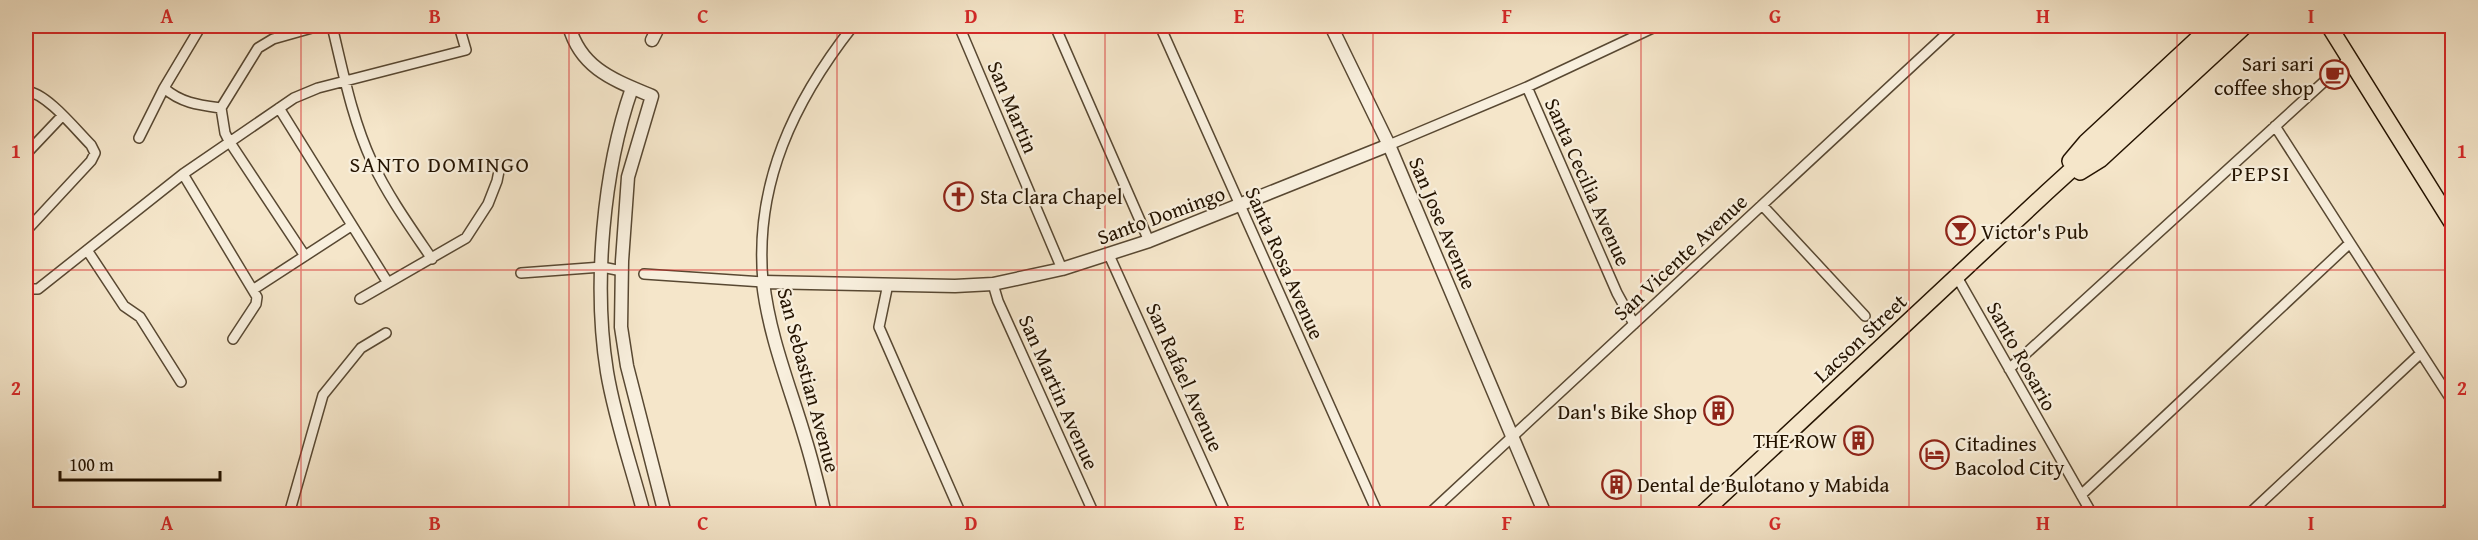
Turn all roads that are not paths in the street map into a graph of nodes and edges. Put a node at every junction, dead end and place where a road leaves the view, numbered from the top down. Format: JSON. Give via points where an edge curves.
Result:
{"nodes":[{"id":1,"x":201,"y":26,"type":"edge"},
{"id":2,"x":319,"y":26,"type":"edge"},
{"id":3,"x":332,"y":26,"type":"edge"},
{"id":4,"x":459,"y":26,"type":"edge"},
{"id":5,"x":569,"y":26,"type":"edge"},
{"id":6,"x":659,"y":26,"type":"edge"},
{"id":7,"x":853,"y":26,"type":"edge"},
{"id":8,"x":959,"y":26,"type":"edge"},
{"id":9,"x":1055,"y":26,"type":"edge"},
{"id":10,"x":1160,"y":26,"type":"edge"},
{"id":11,"x":1331,"y":26,"type":"edge"},
{"id":12,"x":1658,"y":26,"type":"edge"},
{"id":13,"x":1955,"y":26,"type":"edge"},
{"id":14,"x":2211,"y":26,"type":"edge"},
{"id":15,"x":2229,"y":26,"type":"edge"},
{"id":16,"x":2245,"y":26,"type":"edge"},
{"id":17,"x":2329,"y":26,"type":"edge"},
{"id":18,"x":652,"y":40,"type":"dead end"},
{"id":19,"x":2350,"y":58,"type":"junction"},
{"id":20,"x":346,"y":81,"type":"junction"},
{"id":21,"x":1527,"y":87,"type":"junction"},
{"id":22,"x":164,"y":88,"type":"junction"},
{"id":23,"x":633,"y":88,"type":"junction"},
{"id":24,"x":26,"y":91,"type":"edge"},
{"id":25,"x":221,"y":108,"type":"junction"},
{"id":26,"x":279,"y":108,"type":"junction"},
{"id":27,"x":62,"y":116,"type":"junction"},
{"id":28,"x":2275,"y":126,"type":"junction"},
{"id":29,"x":139,"y":138,"type":"dead end"},
{"id":30,"x":229,"y":141,"type":"junction"},
{"id":31,"x":1389,"y":146,"type":"junction"},
{"id":32,"x":26,"y":154,"type":"edge"},
{"id":33,"x":500,"y":165,"type":"dead end"},
{"id":34,"x":183,"y":174,"type":"junction"},
{"id":35,"x":2046,"y":192,"type":"junction"},
{"id":36,"x":1762,"y":205,"type":"junction"},
{"id":37,"x":1240,"y":207,"type":"junction"},
{"id":38,"x":2452,"y":223,"type":"edge"},
{"id":39,"x":351,"y":226,"type":"junction"},
{"id":40,"x":26,"y":231,"type":"edge"},
{"id":41,"x":1149,"y":241,"type":"junction"},
{"id":42,"x":2350,"y":243,"type":"junction"},
{"id":43,"x":87,"y":250,"type":"junction"},
{"id":44,"x":1109,"y":255,"type":"junction"},
{"id":45,"x":305,"y":256,"type":"junction"},
{"id":46,"x":432,"y":259,"type":"junction"},
{"id":47,"x":602,"y":267,"type":"junction"},
{"id":48,"x":1062,"y":269,"type":"junction"},
{"id":49,"x":622,"y":271,"type":"junction"},
{"id":50,"x":521,"y":273,"type":"dead end"},
{"id":51,"x":644,"y":274,"type":"dead end"},
{"id":52,"x":1957,"y":277,"type":"junction"},
{"id":53,"x":763,"y":282,"type":"junction"},
{"id":54,"x":388,"y":283,"type":"junction"},
{"id":55,"x":888,"y":284,"type":"junction"},
{"id":56,"x":993,"y":284,"type":"junction"},
{"id":57,"x":26,"y":289,"type":"edge"},
{"id":58,"x":254,"y":289,"type":"junction"},
{"id":59,"x":360,"y":298,"type":"dead end"},
{"id":60,"x":1865,"y":316,"type":"dead end"},
{"id":61,"x":1634,"y":324,"type":"junction"},
{"id":62,"x":386,"y":333,"type":"dead end"},
{"id":63,"x":232,"y":339,"type":"dead end"},
{"id":64,"x":2421,"y":353,"type":"junction"},
{"id":65,"x":2009,"y":369,"type":"junction"},
{"id":66,"x":181,"y":382,"type":"dead end"},
{"id":67,"x":2452,"y":401,"type":"edge"},
{"id":68,"x":1511,"y":439,"type":"junction"},
{"id":69,"x":2080,"y":495,"type":"junction"},
{"id":70,"x":2452,"y":505,"type":"edge"},
{"id":71,"x":1710,"y":512,"type":"edge"},
{"id":72,"x":290,"y":514,"type":"edge"},
{"id":73,"x":644,"y":514,"type":"edge"},
{"id":74,"x":665,"y":514,"type":"edge"},
{"id":75,"x":825,"y":514,"type":"edge"},
{"id":76,"x":961,"y":514,"type":"edge"},
{"id":77,"x":1094,"y":514,"type":"edge"},
{"id":78,"x":1226,"y":514,"type":"edge"},
{"id":79,"x":1378,"y":514,"type":"edge"},
{"id":80,"x":1429,"y":514,"type":"edge"},
{"id":81,"x":1545,"y":514,"type":"edge"},
{"id":82,"x":2091,"y":514,"type":"edge"},
{"id":83,"x":2249,"y":514,"type":"edge"},
{"id":84,"x":2442,"y":514,"type":"edge"}],
"edges":[{"from":1,"to":22,"type":"street"},
{"from":2,"to":25,"type":"street","via":[[273,39],[258,48]]},
{"from":3,"to":20,"type":"street"},
{"from":4,"to":20,"type":"street","via":[[466,50]]},
{"from":5,"to":23,"type":"street","via":[[583,57]]},
{"from":6,"to":18,"type":"street"},
{"from":7,"to":53,"type":"street","name":"San Sebastian Avenue","via":[[796,111],[783,145],[764,224]]},
{"from":8,"to":48,"type":"street","name":"San Martin"},
{"from":9,"to":41,"type":"street"},
{"from":10,"to":37,"type":"street","name":"Santa Rosa Avenue"},
{"from":11,"to":31,"type":"street","name":"San Jose Avenue"},
{"from":12,"to":21,"type":"street","name":"Santo Domingo"},
{"from":13,"to":36,"type":"street","name":"San Vicente Avenue"},
{"from":14,"to":35,"type":"main road","name":"Lacson Street","via":[[2086,142]]},
{"from":15,"to":35,"type":"main road","name":"Lacson Street"},
{"from":16,"to":35,"type":"main road","name":"Lacson Street","via":[[2101,159]]},
{"from":17,"to":19,"type":"main road"},
{"from":19,"to":28,"type":"street"},
{"from":19,"to":38,"type":"main road"},
{"from":20,"to":26,"type":"street","via":[[305,92]]},
{"from":20,"to":46,"type":"street","via":[[372,162]]},
{"from":21,"to":31,"type":"street","name":"Santo Domingo"},
{"from":21,"to":61,"type":"street","name":"Santa Cecilia Avenue"},
{"from":22,"to":25,"type":"street","via":[[186,103]]},
{"from":22,"to":29,"type":"street"},
{"from":23,"to":47,"type":"street","via":[[609,175]]},
{"from":23,"to":49,"type":"street","via":[[652,96],[628,177]]},
{"from":24,"to":27,"type":"street","via":[[39,95]]},
{"from":25,"to":30,"type":"street"},
{"from":26,"to":30,"type":"street"},
{"from":26,"to":39,"type":"street"},
{"from":27,"to":32,"type":"street"},
{"from":27,"to":40,"type":"street","via":[[95,153]]},
{"from":28,"to":42,"type":"street"},
{"from":28,"to":65,"type":"street"},
{"from":30,"to":34,"type":"street"},
{"from":30,"to":45,"type":"street"},
{"from":31,"to":37,"type":"street","name":"Santo Domingo"},
{"from":31,"to":68,"type":"street","name":"San Jose Avenue"},
{"from":33,"to":46,"type":"street","via":[[488,204],[466,238]]},
{"from":34,"to":43,"type":"street"},
{"from":34,"to":58,"type":"street"},
{"from":35,"to":52,"type":"main road","name":"Lacson Street"},
{"from":36,"to":60,"type":"street"},
{"from":36,"to":61,"type":"street","name":"San Vicente Avenue"},
{"from":37,"to":41,"type":"street","name":"Santo Domingo"},
{"from":37,"to":79,"type":"street","name":"Santa Rosa Avenue"},
{"from":39,"to":45,"type":"street"},
{"from":39,"to":54,"type":"street"},
{"from":41,"to":44,"type":"street","name":"Santo Domingo"},
{"from":42,"to":64,"type":"street"},
{"from":42,"to":69,"type":"street"},
{"from":43,"to":57,"type":"street","via":[[38,289]]},
{"from":43,"to":66,"type":"street","via":[[124,306],[140,317]]},
{"from":44,"to":48,"type":"street","name":"Santo Domingo"},
{"from":44,"to":78,"type":"street","name":"San Rafael Avenue"},
{"from":45,"to":58,"type":"street"},
{"from":46,"to":54,"type":"street"},
{"from":47,"to":49,"type":"street"},
{"from":47,"to":50,"type":"street"},
{"from":47,"to":73,"type":"street","via":[[602,329],[608,375]]},
{"from":48,"to":56,"type":"street","name":"Santo Domingo"},
{"from":49,"to":74,"type":"street","via":[[621,327],[627,366]]},
{"from":51,"to":53,"type":"street","name":"Santo Domingo"},
{"from":52,"to":65,"type":"street","name":"Santo Rosario"},
{"from":52,"to":71,"type":"main road","name":"Lacson Street"},
{"from":53,"to":55,"type":"street","name":"Santo Domingo"},
{"from":53,"to":75,"type":"street","name":"San Sebastian Avenue","via":[[774,340]]},
{"from":54,"to":59,"type":"street"},
{"from":55,"to":56,"type":"street","name":"Santo Domingo"},
{"from":55,"to":76,"type":"street","via":[[879,327]]},
{"from":56,"to":77,"type":"street","name":"San Martin Avenue"},
{"from":58,"to":63,"type":"street","via":[[256,304]]},
{"from":61,"to":68,"type":"street","name":"San Vicente Avenue"},
{"from":62,"to":72,"type":"street","via":[[362,348],[322,395]]},
{"from":64,"to":67,"type":"street"},
{"from":64,"to":83,"type":"street"},
{"from":65,"to":69,"type":"street","name":"Santo Rosario"},
{"from":68,"to":80,"type":"street","name":"San Vicente Avenue"},
{"from":68,"to":81,"type":"street","name":"San Jose Avenue"},
{"from":69,"to":82,"type":"street","name":"Santo Rosario"},
{"from":70,"to":84,"type":"street"}]}
